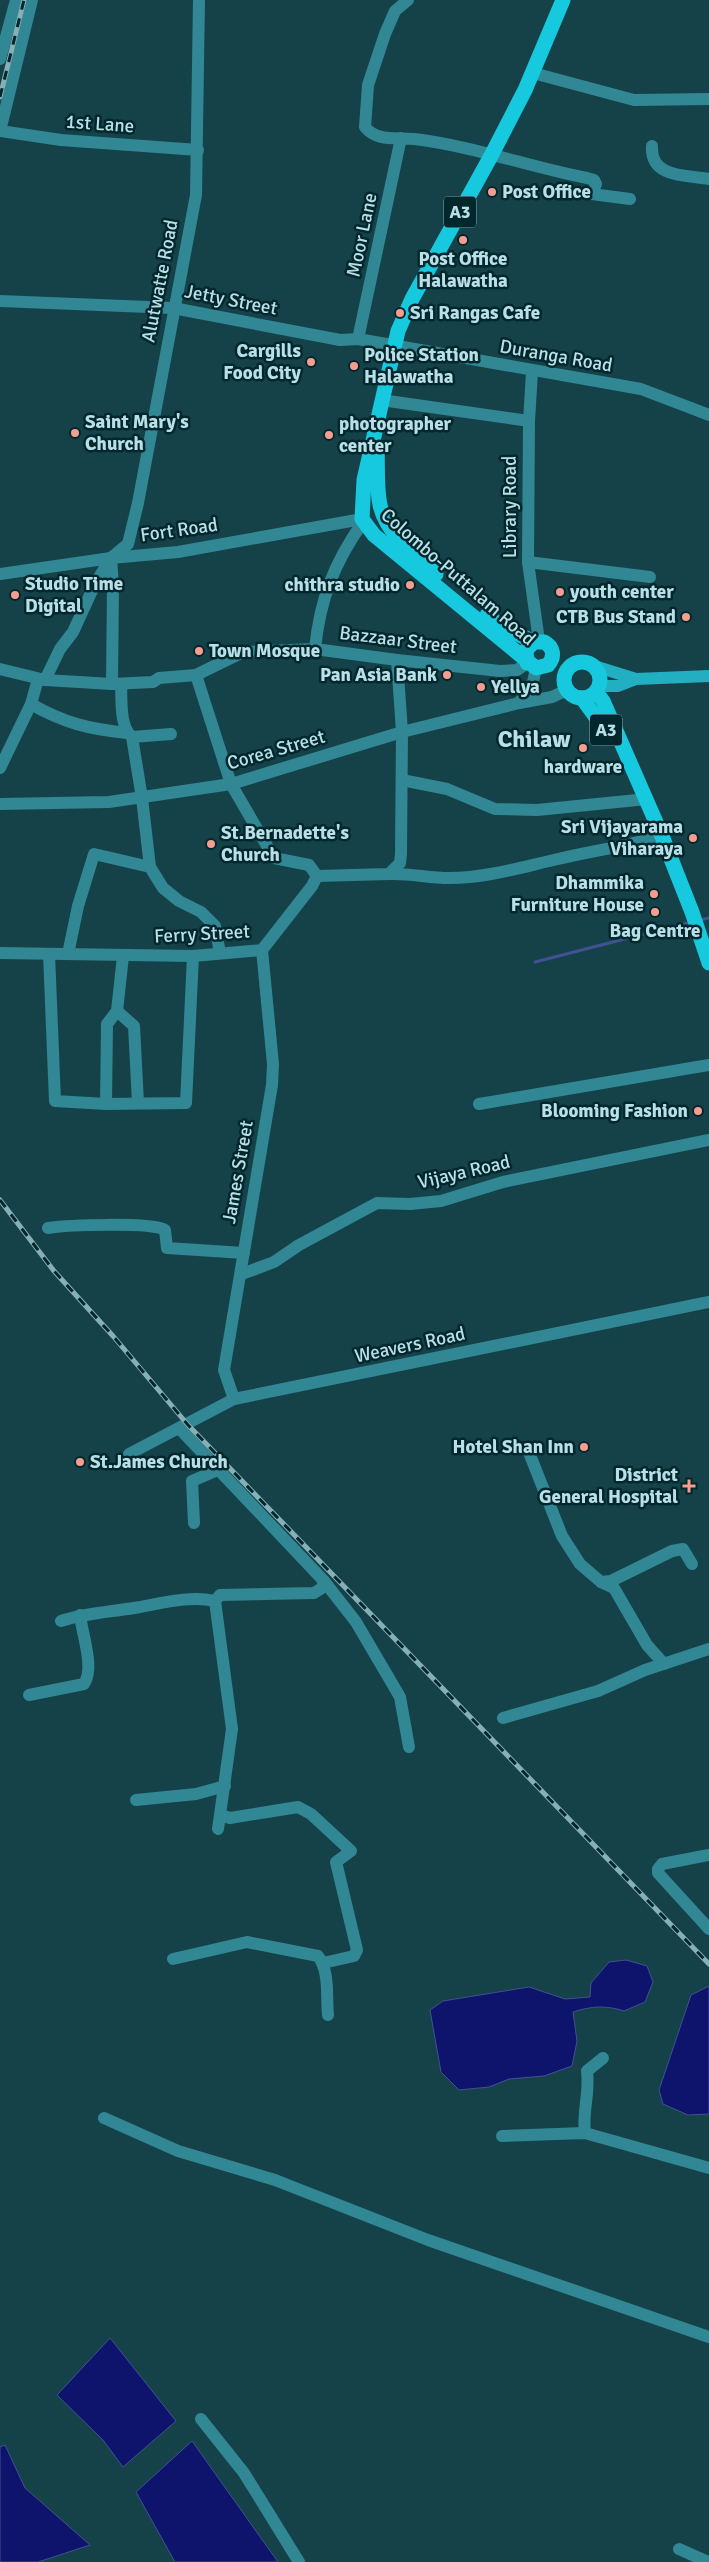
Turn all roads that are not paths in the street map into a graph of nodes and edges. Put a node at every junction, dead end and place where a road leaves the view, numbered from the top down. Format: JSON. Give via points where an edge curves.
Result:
{"nodes":[{"id":1,"x":16,"y":0,"type":"edge"},
{"id":2,"x":32,"y":0,"type":"edge"},
{"id":3,"x":199,"y":0,"type":"edge"},
{"id":4,"x":408,"y":0,"type":"edge"},
{"id":5,"x":563,"y":0,"type":"edge"},
{"id":6,"x":0,"y":59,"type":"edge"},
{"id":7,"x":534,"y":73,"type":"junction"},
{"id":8,"x":709,"y":99,"type":"edge"},
{"id":9,"x":0,"y":131,"type":"edge"},
{"id":10,"x":401,"y":138,"type":"junction"},
{"id":11,"x":652,"y":146,"type":"dead end"},
{"id":12,"x":198,"y":150,"type":"junction"},
{"id":13,"x":491,"y":156,"type":"junction"},
{"id":14,"x":709,"y":179,"type":"edge"},
{"id":15,"x":630,"y":199,"type":"dead end"},
{"id":16,"x":0,"y":301,"type":"edge"},
{"id":17,"x":173,"y":308,"type":"junction"},
{"id":18,"x":358,"y":339,"type":"junction"},
{"id":19,"x":394,"y":346,"type":"junction"},
{"id":20,"x":532,"y":372,"type":"junction"},
{"id":21,"x":381,"y":400,"type":"junction"},
{"id":22,"x":709,"y":415,"type":"edge"},
{"id":23,"x":529,"y":421,"type":"junction"},
{"id":24,"x":376,"y":429,"type":"junction"},
{"id":25,"x":382,"y":512,"type":"junction"},
{"id":26,"x":362,"y":518,"type":"junction"},
{"id":27,"x":110,"y":558,"type":"junction"},
{"id":28,"x":528,"y":562,"type":"junction"},
{"id":29,"x":0,"y":574,"type":"edge"},
{"id":30,"x":650,"y":577,"type":"dead end"},
{"id":31,"x":542,"y":644,"type":"junction"},
{"id":32,"x":314,"y":649,"type":"junction"},
{"id":33,"x":397,"y":660,"type":"junction"},
{"id":34,"x":584,"y":664,"type":"junction"},
{"id":35,"x":531,"y":666,"type":"junction"},
{"id":36,"x":0,"y":669,"type":"edge"},
{"id":37,"x":196,"y":675,"type":"junction"},
{"id":38,"x":709,"y":676,"type":"edge"},
{"id":39,"x":636,"y":679,"type":"junction"},
{"id":40,"x":42,"y":680,"type":"junction"},
{"id":41,"x":116,"y":684,"type":"junction"},
{"id":42,"x":567,"y":690,"type":"junction"},
{"id":43,"x":592,"y":692,"type":"junction"},
{"id":44,"x":518,"y":702,"type":"junction"},
{"id":45,"x":31,"y":704,"type":"junction"},
{"id":46,"x":402,"y":732,"type":"junction"},
{"id":47,"x":171,"y":734,"type":"dead end"},
{"id":48,"x":129,"y":735,"type":"junction"},
{"id":49,"x":0,"y":768,"type":"edge"},
{"id":50,"x":402,"y":780,"type":"junction"},
{"id":51,"x":231,"y":784,"type":"junction"},
{"id":52,"x":142,"y":798,"type":"junction"},
{"id":53,"x":647,"y":799,"type":"junction"},
{"id":54,"x":0,"y":804,"type":"edge"},
{"id":55,"x":662,"y":836,"type":"junction"},
{"id":56,"x":150,"y":867,"type":"junction"},
{"id":57,"x":389,"y":874,"type":"junction"},
{"id":58,"x":317,"y":876,"type":"junction"},
{"id":59,"x":262,"y":950,"type":"junction"},
{"id":60,"x":0,"y":952,"type":"edge"},
{"id":61,"x":220,"y":953,"type":"junction"},
{"id":62,"x":49,"y":954,"type":"junction"},
{"id":63,"x":68,"y":954,"type":"junction"},
{"id":64,"x":122,"y":956,"type":"junction"},
{"id":65,"x":193,"y":956,"type":"junction"},
{"id":66,"x":709,"y":963,"type":"edge"},
{"id":67,"x":117,"y":1011,"type":"junction"},
{"id":68,"x":709,"y":1065,"type":"edge"},
{"id":69,"x":138,"y":1103,"type":"junction"},
{"id":70,"x":106,"y":1104,"type":"junction"},
{"id":71,"x":479,"y":1104,"type":"dead end"},
{"id":72,"x":709,"y":1140,"type":"edge"},
{"id":73,"x":48,"y":1228,"type":"dead end"},
{"id":74,"x":244,"y":1253,"type":"junction"},
{"id":75,"x":242,"y":1274,"type":"junction"},
{"id":76,"x":709,"y":1302,"type":"edge"},
{"id":77,"x":234,"y":1398,"type":"junction"},
{"id":78,"x":180,"y":1429,"type":"junction"},
{"id":79,"x":129,"y":1454,"type":"dead end"},
{"id":80,"x":530,"y":1455,"type":"dead end"},
{"id":81,"x":220,"y":1469,"type":"junction"},
{"id":82,"x":194,"y":1523,"type":"dead end"},
{"id":83,"x":692,"y":1564,"type":"dead end"},
{"id":84,"x":324,"y":1581,"type":"junction"},
{"id":85,"x":601,"y":1582,"type":"junction"},
{"id":86,"x":214,"y":1601,"type":"junction"},
{"id":87,"x":80,"y":1615,"type":"junction"},
{"id":88,"x":61,"y":1621,"type":"dead end"},
{"id":89,"x":709,"y":1649,"type":"edge"},
{"id":90,"x":664,"y":1664,"type":"junction"},
{"id":91,"x":29,"y":1695,"type":"dead end"},
{"id":92,"x":503,"y":1718,"type":"dead end"},
{"id":93,"x":408,"y":1747,"type":"dead end"},
{"id":94,"x":226,"y":1786,"type":"junction"},
{"id":95,"x":136,"y":1800,"type":"dead end"},
{"id":96,"x":220,"y":1815,"type":"junction"},
{"id":97,"x":218,"y":1829,"type":"dead end"},
{"id":98,"x":709,"y":1855,"type":"edge"},
{"id":99,"x":709,"y":1929,"type":"edge"},
{"id":100,"x":173,"y":1959,"type":"dead end"},
{"id":101,"x":323,"y":1963,"type":"junction"},
{"id":102,"x":328,"y":2015,"type":"dead end"},
{"id":103,"x":603,"y":2058,"type":"dead end"},
{"id":104,"x":104,"y":2118,"type":"dead end"},
{"id":105,"x":585,"y":2133,"type":"junction"},
{"id":106,"x":502,"y":2136,"type":"dead end"},
{"id":107,"x":709,"y":2168,"type":"edge"},
{"id":108,"x":709,"y":2337,"type":"edge"},
{"id":109,"x":200,"y":2419,"type":"dead end"},
{"id":110,"x":678,"y":2550,"type":"dead end"},
{"id":111,"x":299,"y":2562,"type":"edge"},
{"id":112,"x":708,"y":2562,"type":"edge"}],
"edges":[{"from":1,"to":6,"type":"street"},
{"from":2,"to":9,"type":"street","name":"1st Lane"},
{"from":3,"to":12,"type":"street","name":"Alutwatte Road"},
{"from":4,"to":10,"type":"street","via":[[394,11],[368,85],[365,112],[365,126],[371,135]]},
{"from":5,"to":7,"type":"highway","name":"Colombo-Puttalam Road","number":"A3"},
{"from":7,"to":8,"type":"street","via":[[634,100]]},
{"from":7,"to":13,"type":"highway","name":"Colombo-Puttalam Road","number":"A3"},
{"from":9,"to":12,"type":"street","name":"1st Lane","via":[[61,140]]},
{"from":10,"to":13,"type":"street","via":[[462,146]]},
{"from":10,"to":18,"type":"street","name":"Moor Lane"},
{"from":11,"to":14,"type":"street","via":[[651,155],[659,169],[669,174]]},
{"from":12,"to":17,"type":"street","name":"Alutwatte Road","via":[[196,195]]},
{"from":13,"to":15,"type":"street","via":[[594,180],[596,184],[592,194]]},
{"from":13,"to":19,"type":"highway","name":"Colombo-Puttalam Road","number":"A3","via":[[412,299]]},
{"from":16,"to":17,"type":"street","name":"Jetty Street"},
{"from":17,"to":18,"type":"street","name":"Jetty Street","via":[[340,340]]},
{"from":17,"to":27,"type":"street","name":"Alutwatte Road","via":[[128,544]]},
{"from":18,"to":19,"type":"street","name":"Jetty Street"},
{"from":19,"to":20,"type":"street","name":"Duranga Road"},
{"from":19,"to":21,"type":"highway","name":"Colombo-Puttalam Road","number":"A3"},
{"from":20,"to":22,"type":"street","name":"Duranga Road","via":[[641,389]]},
{"from":20,"to":23,"type":"street","name":"Library Road"},
{"from":21,"to":23,"type":"street"},
{"from":21,"to":24,"type":"highway","name":"Colombo-Puttalam Road","number":"A3"},
{"from":23,"to":28,"type":"street","name":"Library Road"},
{"from":24,"to":25,"type":"highway","name":"Colombo-Puttalam Road","number":"A3"},
{"from":24,"to":26,"type":"highway","name":"Colombo-Puttalam Road","number":"A3","via":[[364,480]]},
{"from":25,"to":26,"type":"highway","name":"Colombo-Puttalam Road","via":[[383,520],[377,526],[370,527]]},
{"from":25,"to":31,"type":"highway","name":"Colombo-Puttalam Road","number":"A3","via":[[404,544],[460,596],[499,624]]},
{"from":26,"to":27,"type":"street","name":"Fort Road","via":[[178,552]]},
{"from":26,"to":32,"type":"street","via":[[335,568],[321,611]]},
{"from":26,"to":35,"type":"highway","name":"Colombo-Puttalam Road","via":[[374,535]]},
{"from":27,"to":29,"type":"street","name":"Fort Road"},
{"from":27,"to":40,"type":"street","via":[[73,632]]},
{"from":27,"to":41,"type":"street"},
{"from":28,"to":30,"type":"street"},
{"from":28,"to":31,"type":"street","name":"Library Road"},
{"from":31,"to":34,"type":"highway","name":"Colombo-Puttalam Road","number":"A3"},
{"from":31,"to":35,"type":"highway","via":[[526,650]]},
{"from":31,"to":35,"type":"highway","via":[[551,662],[544,668]]},
{"from":32,"to":33,"type":"street","name":"Bazzaar Street"},
{"from":32,"to":37,"type":"street","name":"Bazzaar Street","via":[[243,652]]},
{"from":33,"to":35,"type":"street","name":"Bazzaar Street","via":[[508,671]]},
{"from":33,"to":46,"type":"street"},
{"from":34,"to":39,"type":"main road"},
{"from":34,"to":42,"type":"highway","via":[[568,669]]},
{"from":34,"to":43,"type":"highway","via":[[598,672]]},
{"from":35,"to":44,"type":"street","via":[[533,682]]},
{"from":36,"to":40,"type":"street","name":"Bazzaar Street"},
{"from":37,"to":41,"type":"street","name":"Bazzaar Street"},
{"from":37,"to":51,"type":"street"},
{"from":38,"to":39,"type":"main road"},
{"from":39,"to":43,"type":"main road"},
{"from":40,"to":41,"type":"street","name":"Bazzaar Street"},
{"from":40,"to":45,"type":"street"},
{"from":41,"to":48,"type":"street"},
{"from":42,"to":43,"type":"highway","via":[[574,696]]},
{"from":42,"to":44,"type":"street","name":"Corea Street","via":[[552,697]]},
{"from":43,"to":53,"type":"highway","number":"A3","via":[[603,701]]},
{"from":44,"to":46,"type":"street","name":"Corea Street"},
{"from":45,"to":48,"type":"street","via":[[57,719]]},
{"from":45,"to":49,"type":"street"},
{"from":46,"to":50,"type":"street"},
{"from":46,"to":51,"type":"street","name":"Corea Street"},
{"from":47,"to":48,"type":"street"},
{"from":48,"to":52,"type":"street"},
{"from":50,"to":53,"type":"street","via":[[447,789],[495,809],[546,810]]},
{"from":50,"to":57,"type":"street","via":[[400,862]]},
{"from":51,"to":52,"type":"street","name":"Corea Street"},
{"from":51,"to":58,"type":"street","via":[[274,858],[309,865]]},
{"from":52,"to":54,"type":"street","name":"Corea Street","via":[[109,802]]},
{"from":52,"to":56,"type":"street"},
{"from":53,"to":55,"type":"highway","number":"A3"},
{"from":55,"to":57,"type":"street","via":[[626,847],[504,872],[450,878]]},
{"from":55,"to":66,"type":"highway","number":"A3"},
{"from":56,"to":61,"type":"street","via":[[163,888],[215,926]]},
{"from":56,"to":63,"type":"street","via":[[94,854]]},
{"from":57,"to":58,"type":"street"},
{"from":58,"to":59,"type":"street","name":"Ferry Street"},
{"from":59,"to":61,"type":"street","name":"Ferry Street"},
{"from":59,"to":74,"type":"street","name":"James Street","via":[[273,1064]]},
{"from":60,"to":62,"type":"street","name":"Ferry Street"},
{"from":61,"to":65,"type":"street","name":"Ferry Street"},
{"from":62,"to":63,"type":"street","name":"Ferry Street"},
{"from":62,"to":70,"type":"street","via":[[56,1101]]},
{"from":63,"to":64,"type":"street","name":"Ferry Street"},
{"from":64,"to":65,"type":"street","name":"Ferry Street"},
{"from":64,"to":67,"type":"street"},
{"from":65,"to":69,"type":"street","via":[[186,1103]]},
{"from":67,"to":69,"type":"street","via":[[134,1026]]},
{"from":67,"to":70,"type":"street","via":[[107,1024]]},
{"from":68,"to":71,"type":"street"},
{"from":69,"to":70,"type":"street"},
{"from":72,"to":75,"type":"street","name":"Vijaya Road","via":[[503,1182],[441,1201],[377,1203],[274,1262]]},
{"from":73,"to":74,"type":"street","via":[[149,1225],[165,1230],[167,1248]]},
{"from":74,"to":75,"type":"street","name":"James Street"},
{"from":75,"to":77,"type":"street","name":"James Street","via":[[224,1370]]},
{"from":76,"to":77,"type":"street","name":"Weavers Road"},
{"from":77,"to":78,"type":"street","name":"Weavers Road"},
{"from":78,"to":79,"type":"street","name":"Weavers Road"},
{"from":78,"to":81,"type":"street"},
{"from":80,"to":85,"type":"street","via":[[562,1536],[580,1564]]},
{"from":81,"to":82,"type":"street","via":[[192,1480]]},
{"from":81,"to":84,"type":"street"},
{"from":83,"to":85,"type":"street","via":[[683,1549],[672,1551],[611,1581]]},
{"from":84,"to":86,"type":"street","via":[[322,1588],[314,1593],[220,1595]]},
{"from":84,"to":93,"type":"street","via":[[356,1622],[400,1697]]},
{"from":85,"to":90,"type":"street","via":[[614,1588],[647,1645]]},
{"from":86,"to":87,"type":"street","via":[[203,1598]]},
{"from":86,"to":94,"type":"street","via":[[232,1729]]},
{"from":87,"to":88,"type":"street"},
{"from":87,"to":91,"type":"street","via":[[89,1663],[88,1678],[84,1684]]},
{"from":89,"to":90,"type":"street"},
{"from":90,"to":92,"type":"street","via":[[598,1691]]},
{"from":94,"to":95,"type":"street","via":[[196,1794]]},
{"from":94,"to":96,"type":"street"},
{"from":96,"to":97,"type":"street"},
{"from":96,"to":101,"type":"street","via":[[230,1818],[298,1807],[311,1814],[351,1851],[336,1862],[357,1950],[354,1956]]},
{"from":98,"to":99,"type":"street","via":[[662,1864],[658,1872]]},
{"from":100,"to":101,"type":"street","via":[[247,1942],[318,1956]]},
{"from":101,"to":102,"type":"street"},
{"from":103,"to":105,"type":"street","via":[[587,2071],[590,2090],[583,2118]]},
{"from":104,"to":108,"type":"street","via":[[178,2151],[275,2180],[428,2240]]},
{"from":105,"to":106,"type":"street"},
{"from":105,"to":107,"type":"street"},
{"from":109,"to":111,"type":"street","via":[[244,2473]]},
{"from":110,"to":112,"type":"street"}]}
